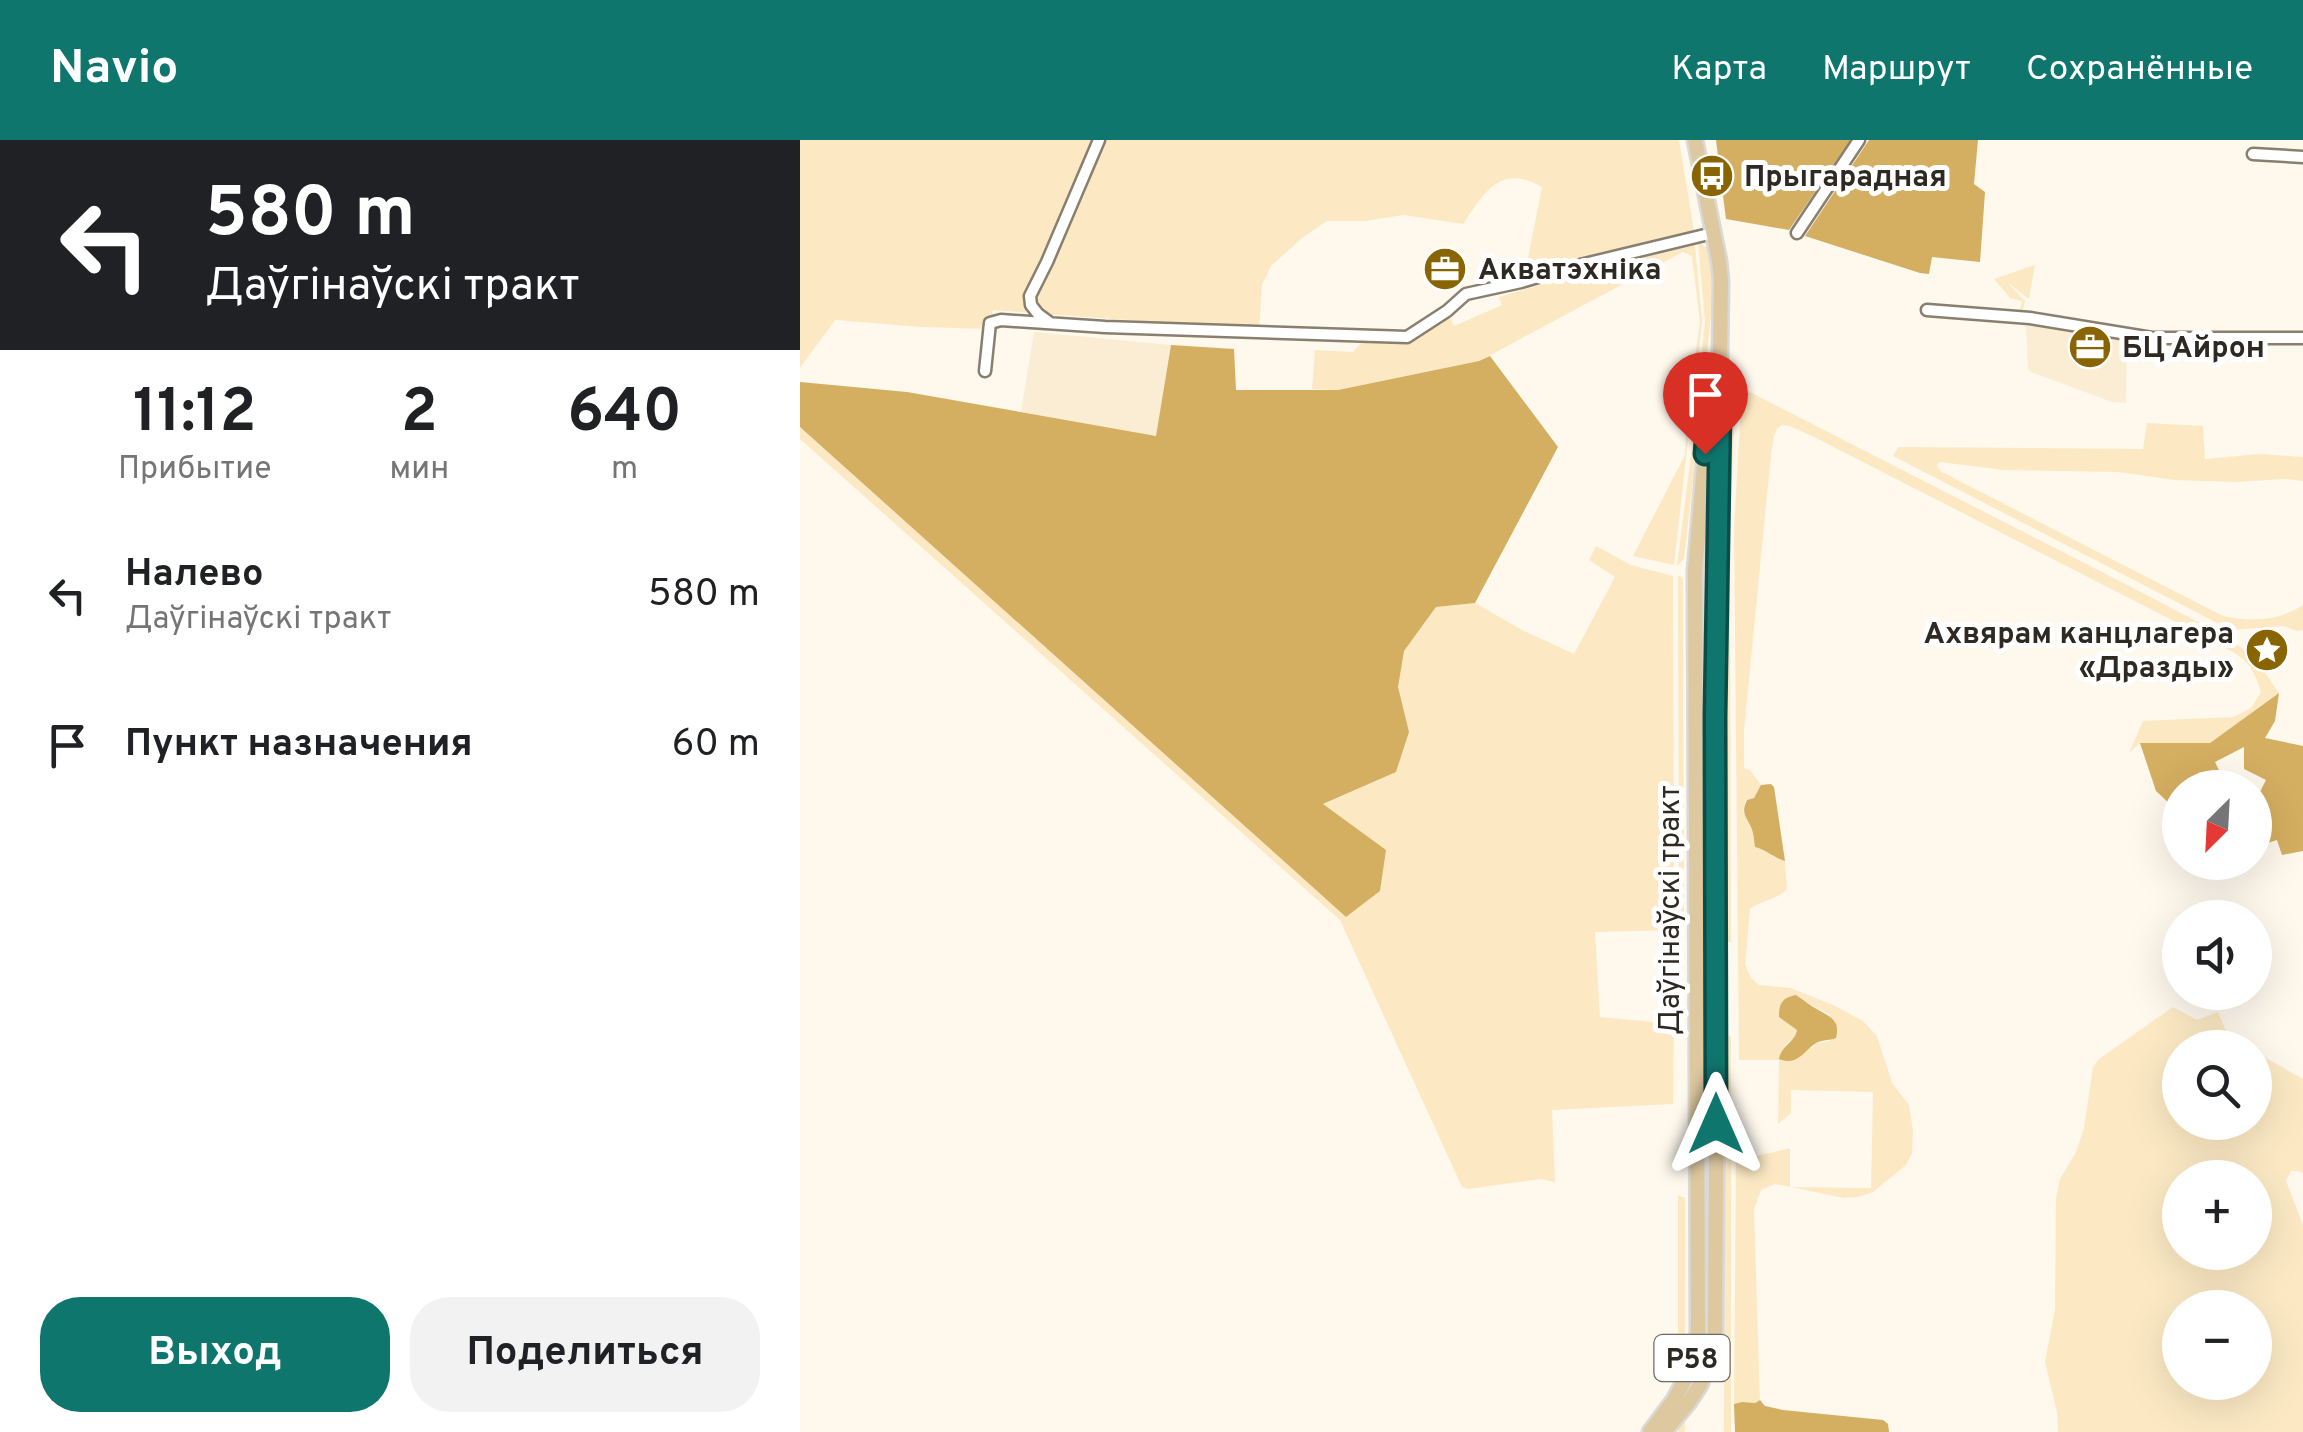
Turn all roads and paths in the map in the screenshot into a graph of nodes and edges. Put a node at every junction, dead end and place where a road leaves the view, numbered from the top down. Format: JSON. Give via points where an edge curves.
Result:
{"nodes":[{"id":1,"x":1099,"y":140,"type":"edge"},
{"id":2,"x":1695,"y":140,"type":"edge"},
{"id":3,"x":1859,"y":140,"type":"edge"},
{"id":4,"x":2274,"y":140,"type":"edge"},
{"id":5,"x":2254,"y":154,"type":"dead end"},
{"id":6,"x":2272,"y":155,"type":"junction"},
{"id":7,"x":2303,"y":157,"type":"edge"},
{"id":8,"x":1713,"y":233,"type":"junction"},
{"id":9,"x":1797,"y":233,"type":"dead end"},
{"id":10,"x":1928,"y":310,"type":"dead end"},
{"id":11,"x":1052,"y":323,"type":"junction"},
{"id":12,"x":2303,"y":338,"type":"edge"},
{"id":13,"x":985,"y":371,"type":"dead end"},
{"id":14,"x":1718,"y":377,"type":"junction"},
{"id":15,"x":1716,"y":1273,"type":"junction"},
{"id":16,"x":1698,"y":1274,"type":"junction"},
{"id":17,"x":1650,"y":1432,"type":"edge"},
{"id":18,"x":1664,"y":1432,"type":"edge"}],
"edges":[{"from":1,"to":11,"type":"street","via":[[1030,296],[1038,314]]},
{"from":2,"to":8,"type":"main road","name":"Даўгінаўскі тракт","number":"Р58"},
{"from":3,"to":9,"type":"street"},
{"from":4,"to":6,"type":"street"},
{"from":5,"to":6,"type":"street"},
{"from":6,"to":7,"type":"street"},
{"from":8,"to":11,"type":"street","via":[[1466,294],[1407,337]]},
{"from":8,"to":14,"type":"main road","name":"Даўгінаўскі тракт","number":"Р58","via":[[1721,281]]},
{"from":10,"to":12,"type":"street","via":[[2152,338]]},
{"from":11,"to":13,"type":"street","via":[[990,322]]},
{"from":14,"to":15,"type":"main road","name":"Даўгінаўскі тракт","number":"Р58"},
{"from":14,"to":16,"type":"main road","name":"Даўгінаўскі тракт","number":"Р58","via":[[1709,408],[1695,571]]},
{"from":15,"to":16,"type":"main road"},
{"from":15,"to":18,"type":"main road","name":"Даўгінаўскі тракт","number":"Р58","via":[[1715,1342],[1700,1385]]},
{"from":16,"to":17,"type":"main road","name":"Даўгінаўскі тракт","number":"Р58","via":[[1698,1333],[1688,1374]]}]}
